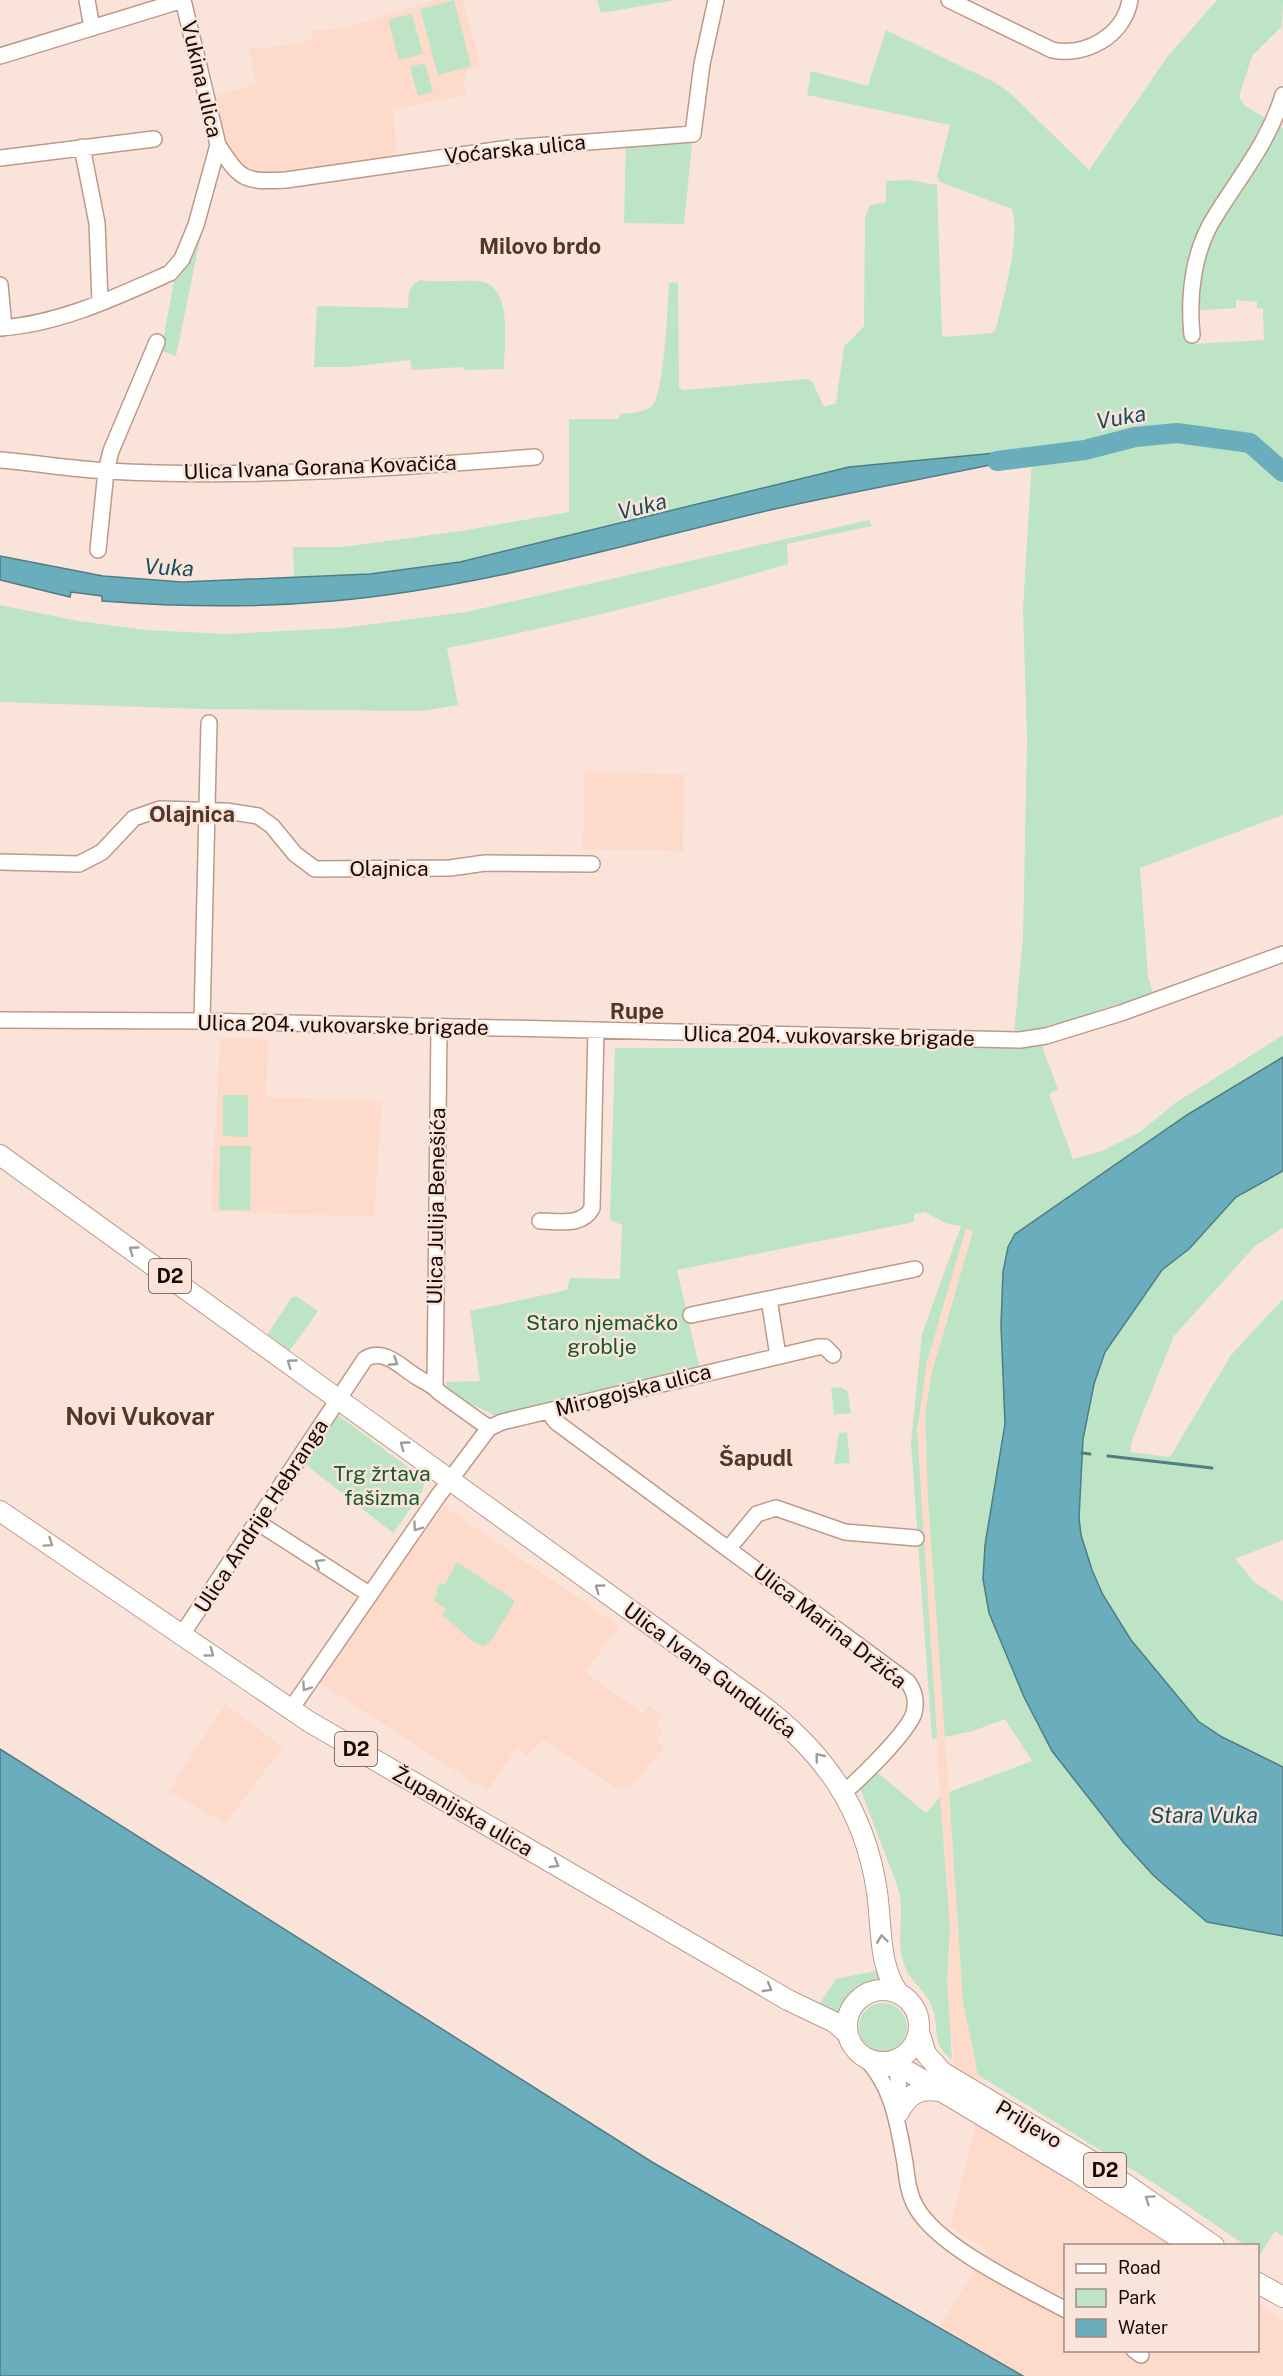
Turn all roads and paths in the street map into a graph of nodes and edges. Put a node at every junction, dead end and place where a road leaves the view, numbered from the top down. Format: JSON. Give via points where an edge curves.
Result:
{"nodes":[{"id":1,"x":87,"y":0,"type":"edge"},
{"id":2,"x":183,"y":0,"type":"edge"},
{"id":3,"x":716,"y":0,"type":"edge"},
{"id":4,"x":949,"y":0,"type":"edge"},
{"id":5,"x":1130,"y":0,"type":"edge"},
{"id":6,"x":92,"y":28,"type":"junction"},
{"id":7,"x":0,"y":56,"type":"edge"},
{"id":8,"x":1283,"y":95,"type":"edge"},
{"id":9,"x":154,"y":139,"type":"dead end"},
{"id":10,"x":218,"y":145,"type":"junction"},
{"id":11,"x":82,"y":147,"type":"junction"},
{"id":12,"x":0,"y":158,"type":"edge"},
{"id":13,"x":0,"y":285,"type":"edge"},
{"id":14,"x":100,"y":302,"type":"junction"},
{"id":15,"x":2,"y":328,"type":"edge"},
{"id":16,"x":1192,"y":335,"type":"dead end"},
{"id":17,"x":157,"y":342,"type":"dead end"},
{"id":18,"x":535,"y":457,"type":"dead end"},
{"id":19,"x":0,"y":460,"type":"edge"},
{"id":20,"x":106,"y":471,"type":"junction"},
{"id":21,"x":98,"y":550,"type":"dead end"},
{"id":22,"x":209,"y":723,"type":"dead end"},
{"id":23,"x":207,"y":809,"type":"junction"},
{"id":24,"x":0,"y":862,"type":"edge"},
{"id":25,"x":592,"y":864,"type":"dead end"},
{"id":26,"x":1283,"y":954,"type":"edge"},
{"id":27,"x":0,"y":1020,"type":"edge"},
{"id":28,"x":202,"y":1021,"type":"junction"},
{"id":29,"x":439,"y":1028,"type":"junction"},
{"id":30,"x":596,"y":1030,"type":"junction"},
{"id":31,"x":0,"y":1155,"type":"edge"},
{"id":32,"x":540,"y":1221,"type":"dead end"},
{"id":33,"x":915,"y":1269,"type":"dead end"},
{"id":34,"x":769,"y":1299,"type":"junction"},
{"id":35,"x":691,"y":1315,"type":"dead end"},
{"id":36,"x":833,"y":1355,"type":"dead end"},
{"id":37,"x":778,"y":1356,"type":"junction"},
{"id":38,"x":435,"y":1385,"type":"junction"},
{"id":39,"x":339,"y":1398,"type":"junction"},
{"id":40,"x":548,"y":1411,"type":"junction"},
{"id":41,"x":489,"y":1428,"type":"junction"},
{"id":42,"x":451,"y":1479,"type":"junction"},
{"id":43,"x":0,"y":1510,"type":"edge"},
{"id":44,"x":257,"y":1522,"type":"junction"},
{"id":45,"x":916,"y":1538,"type":"dead end"},
{"id":46,"x":729,"y":1548,"type":"junction"},
{"id":47,"x":369,"y":1594,"type":"junction"},
{"id":48,"x":183,"y":1633,"type":"junction"},
{"id":49,"x":291,"y":1709,"type":"junction"},
{"id":50,"x":843,"y":1793,"type":"junction"},
{"id":51,"x":899,"y":1994,"type":"junction"},
{"id":52,"x":919,"y":2032,"type":"junction"},
{"id":53,"x":848,"y":2034,"type":"junction"},
{"id":54,"x":888,"y":2060,"type":"junction"},
{"id":55,"x":948,"y":2086,"type":"junction"},
{"id":56,"x":899,"y":2121,"type":"junction"},
{"id":57,"x":1189,"y":2244,"type":"edge"},
{"id":58,"x":1211,"y":2244,"type":"edge"},
{"id":59,"x":1064,"y":2309,"type":"edge"}],
"edges":[{"from":1,"to":6,"type":"street"},
{"from":2,"to":6,"type":"street"},
{"from":2,"to":10,"type":"street","name":"Vukina ulica"},
{"from":3,"to":10,"type":"street","name":"Voćarska ulica","via":[[693,134],[510,148],[256,181],[238,172]]},
{"from":4,"to":5,"type":"street","via":[[1052,50],[1067,53],[1090,47],[1110,35],[1120,24]]},
{"from":6,"to":7,"type":"street"},
{"from":8,"to":16,"type":"street","via":[[1258,155],[1214,217],[1199,254],[1191,286]]},
{"from":9,"to":11,"type":"street"},
{"from":10,"to":14,"type":"street","name":"Vukina ulica","via":[[202,206],[182,259],[170,273]]},
{"from":11,"to":12,"type":"street"},
{"from":11,"to":14,"type":"street","via":[[97,223]]},
{"from":13,"to":15,"type":"street"},
{"from":14,"to":15,"type":"street","name":"Vukina ulica","via":[[71,315]]},
{"from":17,"to":20,"type":"street"},
{"from":18,"to":20,"type":"street","name":"Ulica Ivana Gorana Kovačića","via":[[281,472]]},
{"from":19,"to":20,"type":"street","name":"Ulica Ivana Gorana Kovačića"},
{"from":20,"to":21,"type":"street"},
{"from":22,"to":23,"type":"street"},
{"from":23,"to":24,"type":"street","name":"Olajnica","via":[[146,812],[120,829],[102,852],[79,864]]},
{"from":23,"to":25,"type":"street","name":"Olajnica","via":[[258,816],[315,869]]},
{"from":23,"to":28,"type":"street"},
{"from":26,"to":30,"type":"street","name":"Ulica 204. vukovarske brigade","via":[[1155,1002],[1025,1040]]},
{"from":27,"to":28,"type":"street","name":"Ulica 204. vukovarske brigade"},
{"from":28,"to":29,"type":"street","name":"Ulica 204. vukovarske brigade"},
{"from":29,"to":30,"type":"street","name":"Ulica 204. vukovarske brigade"},
{"from":29,"to":38,"type":"street","name":"Ulica Julija Benešića"},
{"from":30,"to":32,"type":"street","via":[[592,1208],[580,1221]]},
{"from":39,"to":31,"type":"main road","number":"D2","one_way":true},
{"from":33,"to":34,"type":"street"},
{"from":34,"to":35,"type":"street"},
{"from":34,"to":37,"type":"street"},
{"from":36,"to":37,"type":"street","name":"Mirogojska ulica","via":[[825,1347],[818,1347]]},
{"from":37,"to":40,"type":"street","name":"Mirogojska ulica"},
{"from":39,"to":38,"type":"street","one_way":true,"via":[[365,1359],[375,1354],[388,1357],[419,1379]]},
{"from":38,"to":41,"type":"street","via":[[440,1393]]},
{"from":42,"to":39,"type":"main road","number":"D2","one_way":true},
{"from":39,"to":44,"type":"street","name":"Ulica Andrije Hebranga"},
{"from":40,"to":41,"type":"street","name":"Mirogojska ulica"},
{"from":40,"to":46,"type":"street","name":"Ulica Marina Držića","via":[[556,1422]]},
{"from":41,"to":42,"type":"street"},
{"from":42,"to":47,"type":"street","one_way":true},
{"from":50,"to":42,"type":"main road","name":"Ulica Ivana Gundulića","number":"D2","one_way":true,"via":[[817,1754],[784,1721]]},
{"from":43,"to":48,"type":"main road","name":"Županijska ulica","number":"D2","one_way":true},
{"from":47,"to":44,"type":"street","one_way":true},
{"from":44,"to":48,"type":"street","name":"Ulica Andrije Hebranga"},
{"from":45,"to":46,"type":"street","via":[[845,1532],[776,1508],[758,1514]]},
{"from":46,"to":50,"type":"street","name":"Ulica Marina Držića","via":[[900,1674],[914,1691],[915,1707],[910,1721]]},
{"from":47,"to":49,"type":"street","one_way":true},
{"from":48,"to":49,"type":"main road","name":"Županijska ulica","number":"D2","one_way":true},
{"from":49,"to":53,"type":"main road","name":"Županijska ulica","number":"D2","one_way":true,"via":[[788,2000],[834,2022]]},
{"from":51,"to":50,"type":"main road","name":"Ulica Ivana Gundulića","number":"D2","one_way":true,"via":[[886,1967],[867,1850]]},
{"from":51,"to":52,"type":"main road","number":"D2","via":[[915,2010]]},
{"from":51,"to":53,"type":"main road","via":[[882,1990],[860,1998],[850,2012]]},
{"from":52,"to":54,"type":"main road","via":[[916,2042]]},
{"from":52,"to":55,"type":"main road","name":"Priljevo","number":"D2","via":[[930,2061]]},
{"from":53,"to":54,"type":"main road","number":"D2","via":[[855,2050]]},
{"from":54,"to":55,"type":"main road","name":"Priljevo","number":"D2"},
{"from":54,"to":56,"type":"street","via":[[897,2084]]},
{"from":54,"to":56,"type":"street","via":[[886,2086]]},
{"from":55,"to":56,"type":"main road","via":[[919,2090],[906,2099]]},
{"from":55,"to":57,"type":"main road","name":"Priljevo","number":"D2","via":[[962,2104]]},
{"from":58,"to":55,"type":"main road","name":"Priljevo","number":"D2","one_way":true,"via":[[1098,2165],[992,2102]]},
{"from":56,"to":59,"type":"street","via":[[910,2194],[925,2221],[978,2261]]}]}
